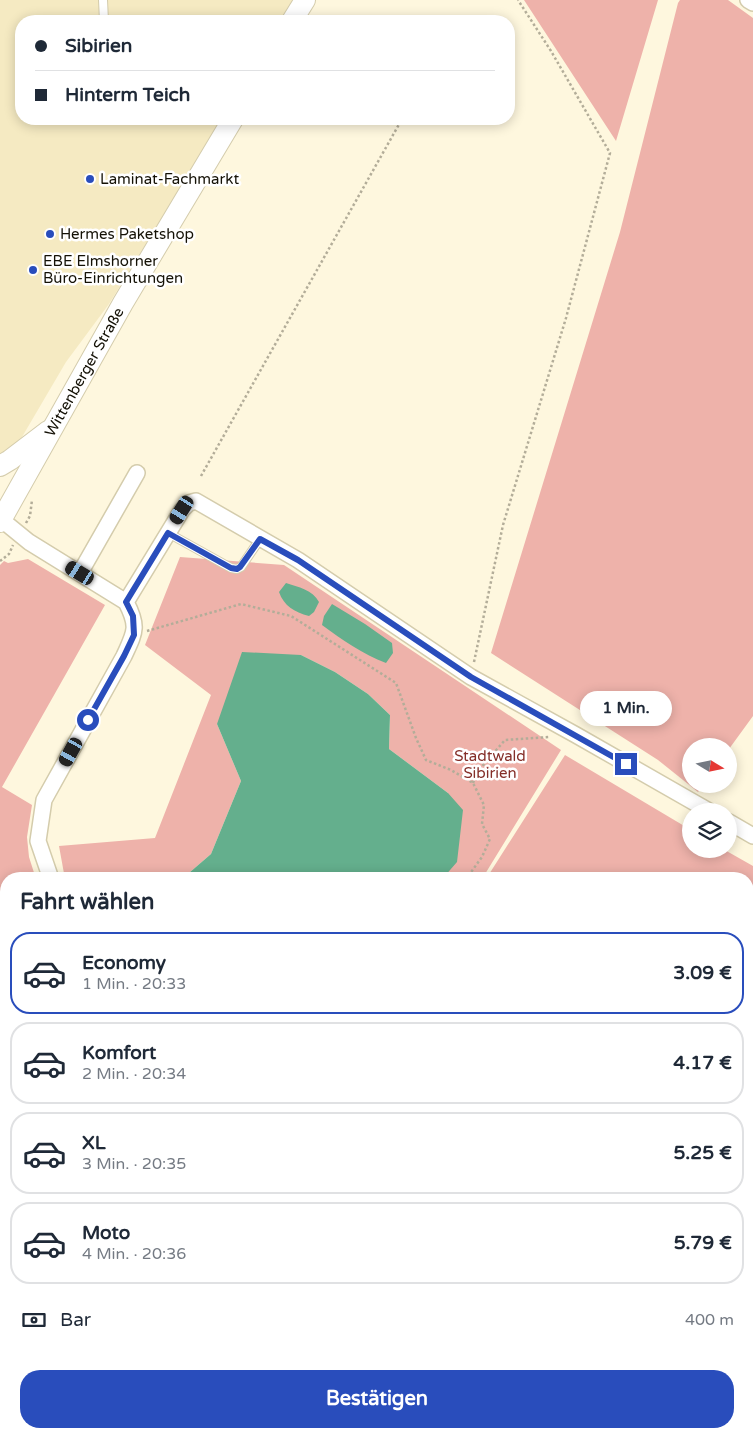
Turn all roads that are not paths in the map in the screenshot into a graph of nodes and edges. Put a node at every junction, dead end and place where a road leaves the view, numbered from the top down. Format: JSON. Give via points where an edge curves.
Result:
{"nodes":[{"id":1,"x":103,"y":0,"type":"edge"},
{"id":2,"x":305,"y":0,"type":"edge"},
{"id":3,"x":748,"y":0,"type":"edge"},
{"id":4,"x":753,"y":3,"type":"edge"},
{"id":5,"x":104,"y":15,"type":"edge"},
{"id":6,"x":296,"y":15,"type":"edge"},
{"id":7,"x":229,"y":125,"type":"edge"},
{"id":8,"x":55,"y":425,"type":"junction"},
{"id":9,"x":0,"y":466,"type":"edge"},
{"id":10,"x":137,"y":473,"type":"dead end"},
{"id":11,"x":1,"y":520,"type":"edge"},
{"id":12,"x":168,"y":533,"type":"junction"},
{"id":13,"x":260,"y":539,"type":"junction"},
{"id":14,"x":80,"y":573,"type":"junction"},
{"id":15,"x":126,"y":602,"type":"junction"},
{"id":16,"x":695,"y":803,"type":"edge"},
{"id":17,"x":737,"y":827,"type":"edge"},
{"id":18,"x":753,"y":836,"type":"edge"},
{"id":19,"x":49,"y":872,"type":"edge"}],
"edges":[{"from":1,"to":5,"type":"lane"},
{"from":2,"to":6,"type":"main road"},
{"from":3,"to":4,"type":"street"},
{"from":7,"to":8,"type":"main road","name":"Wittenberger Straße","via":[[123,303]]},
{"from":8,"to":9,"type":"main road"},
{"from":8,"to":11,"type":"main road","name":"Wittenberger Straße"},
{"from":10,"to":14,"type":"street"},
{"from":11,"to":14,"type":"street","via":[[29,542]]},
{"from":12,"to":13,"type":"lane","via":[[237,569]]},
{"from":12,"to":13,"type":"street","via":[[182,510],[189,503],[196,502]]},
{"from":12,"to":15,"type":"street"},
{"from":13,"to":16,"type":"street","via":[[298,560],[471,677]]},
{"from":14,"to":15,"type":"street"},
{"from":15,"to":19,"type":"street","via":[[133,616],[134,635],[44,800],[38,842]]},
{"from":17,"to":18,"type":"street"}]}
